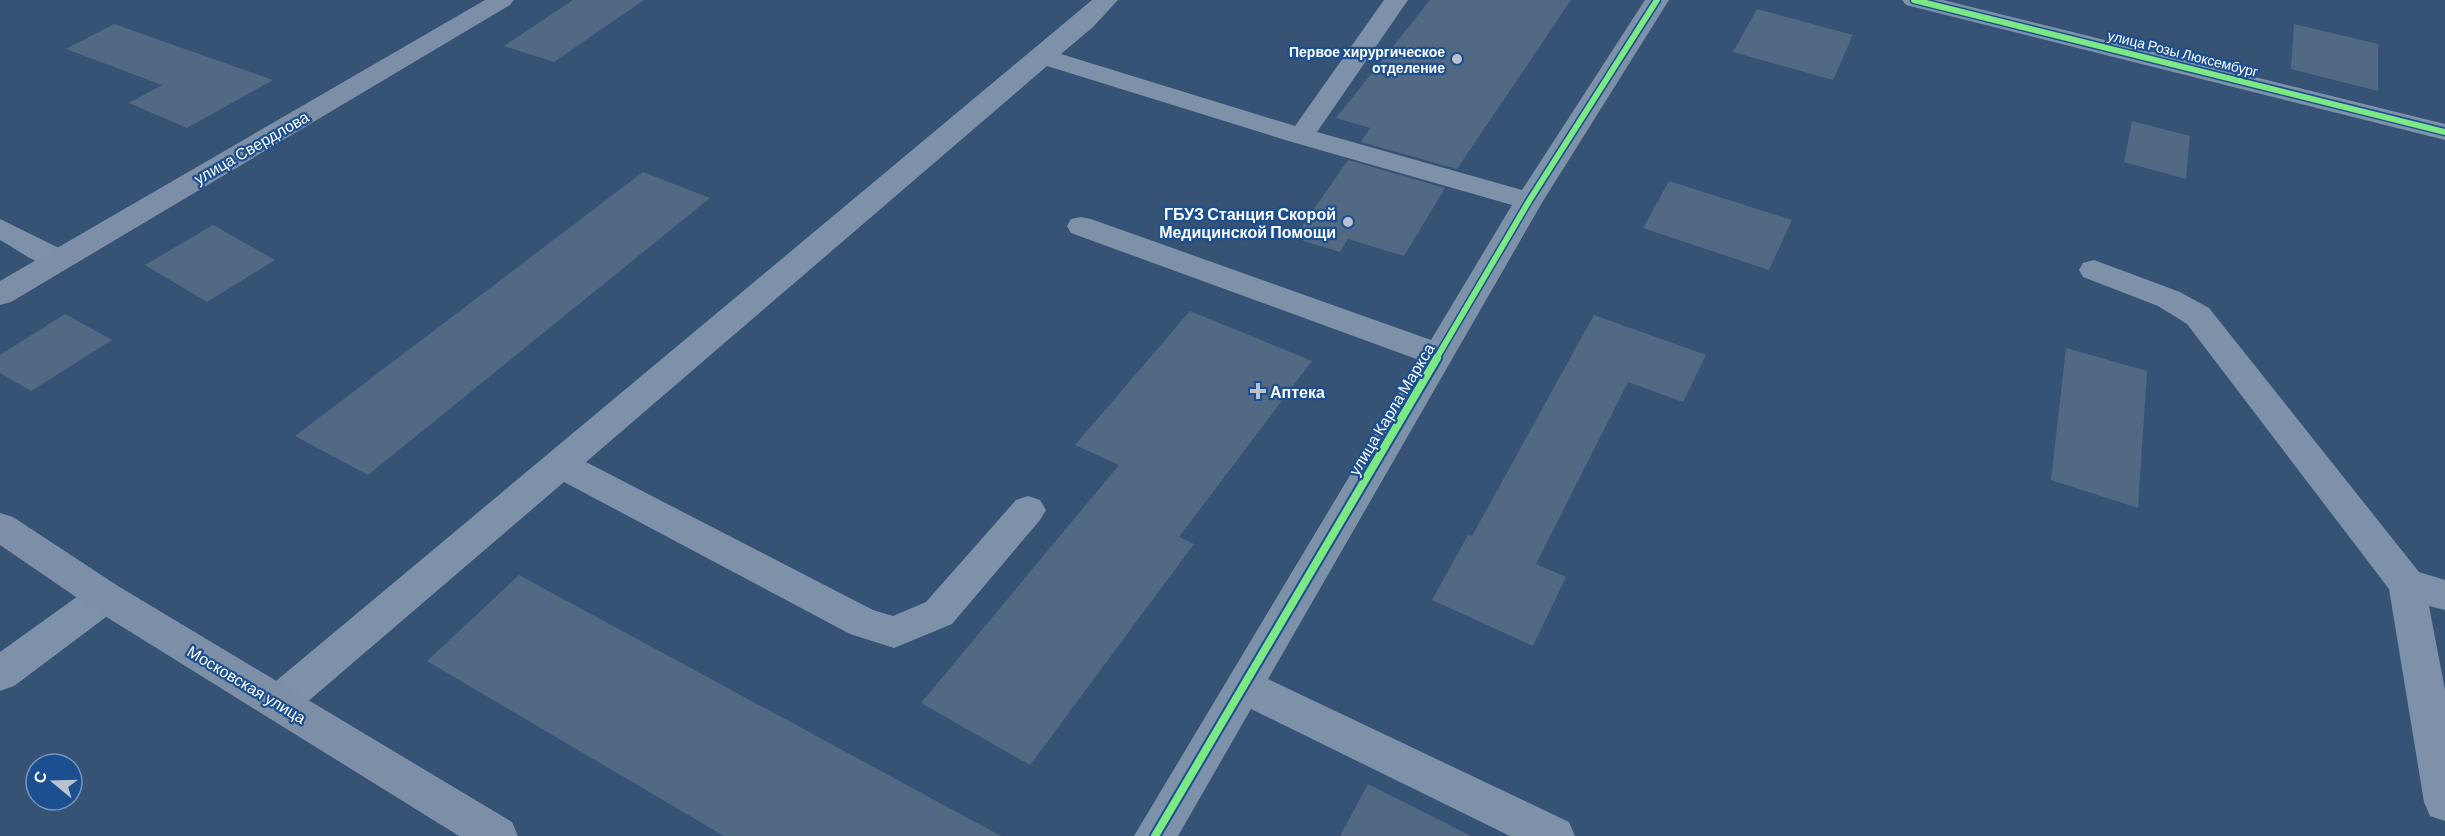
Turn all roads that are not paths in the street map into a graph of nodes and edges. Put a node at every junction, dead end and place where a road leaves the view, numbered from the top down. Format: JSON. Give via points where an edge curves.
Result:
{"nodes":[{"id":1,"x":502,"y":0,"type":"edge"},
{"id":2,"x":1106,"y":0,"type":"edge"},
{"id":3,"x":1396,"y":0,"type":"edge"},
{"id":4,"x":1657,"y":0,"type":"edge"},
{"id":5,"x":1914,"y":0,"type":"edge"},
{"id":6,"x":1044,"y":57,"type":"junction"},
{"id":7,"x":2445,"y":132,"type":"edge"},
{"id":8,"x":1301,"y":136,"type":"junction"},
{"id":9,"x":1529,"y":201,"type":"junction"},
{"id":10,"x":1081,"y":226,"type":"dead end"},
{"id":11,"x":0,"y":228,"type":"edge"},
{"id":12,"x":59,"y":260,"type":"junction"},
{"id":13,"x":2094,"y":270,"type":"dead end"},
{"id":14,"x":0,"y":295,"type":"edge"},
{"id":15,"x":1439,"y":355,"type":"junction"},
{"id":16,"x":560,"y":464,"type":"junction"},
{"id":17,"x":1028,"y":510,"type":"dead end"},
{"id":18,"x":0,"y":527,"type":"edge"},
{"id":19,"x":2407,"y":584,"type":"junction"},
{"id":20,"x":2445,"y":595,"type":"edge"},
{"id":21,"x":105,"y":597,"type":"junction"},
{"id":22,"x":0,"y":674,"type":"edge"},
{"id":23,"x":1243,"y":687,"type":"junction"},
{"id":24,"x":278,"y":703,"type":"junction"},
{"id":25,"x":2445,"y":802,"type":"edge"},
{"id":26,"x":497,"y":836,"type":"edge"},
{"id":27,"x":1155,"y":836,"type":"edge"},
{"id":28,"x":1554,"y":836,"type":"edge"}],
"edges":[{"from":1,"to":12,"type":"main road","name":"улица Свердлова"},
{"from":2,"to":6,"type":"street"},
{"from":3,"to":8,"type":"street"},
{"from":4,"to":9,"type":"street","name":"улица Карла Маркса"},
{"from":5,"to":7,"type":"street","name":"улица Розы Люксембург"},
{"from":6,"to":8,"type":"street"},
{"from":6,"to":16,"type":"street"},
{"from":8,"to":9,"type":"street"},
{"from":9,"to":15,"type":"street","name":"улица Карла Маркса"},
{"from":10,"to":15,"type":"street"},
{"from":11,"to":12,"type":"street"},
{"from":12,"to":14,"type":"main road","name":"улица Свердлова"},
{"from":13,"to":19,"type":"street","via":[[2169,299],[2198,316]]},
{"from":15,"to":23,"type":"street","name":"улица Карла Маркса"},
{"from":16,"to":17,"type":"street","via":[[863,623],[894,632],[939,613]]},
{"from":16,"to":24,"type":"street"},
{"from":18,"to":21,"type":"main road","name":"Московская улица"},
{"from":19,"to":20,"type":"street"},
{"from":19,"to":25,"type":"street"},
{"from":21,"to":22,"type":"street"},
{"from":21,"to":24,"type":"main road","name":"Московская улица"},
{"from":23,"to":27,"type":"street","name":"улица Карла Маркса"},
{"from":23,"to":28,"type":"street"},
{"from":24,"to":26,"type":"main road","name":"Московская улица"}]}
